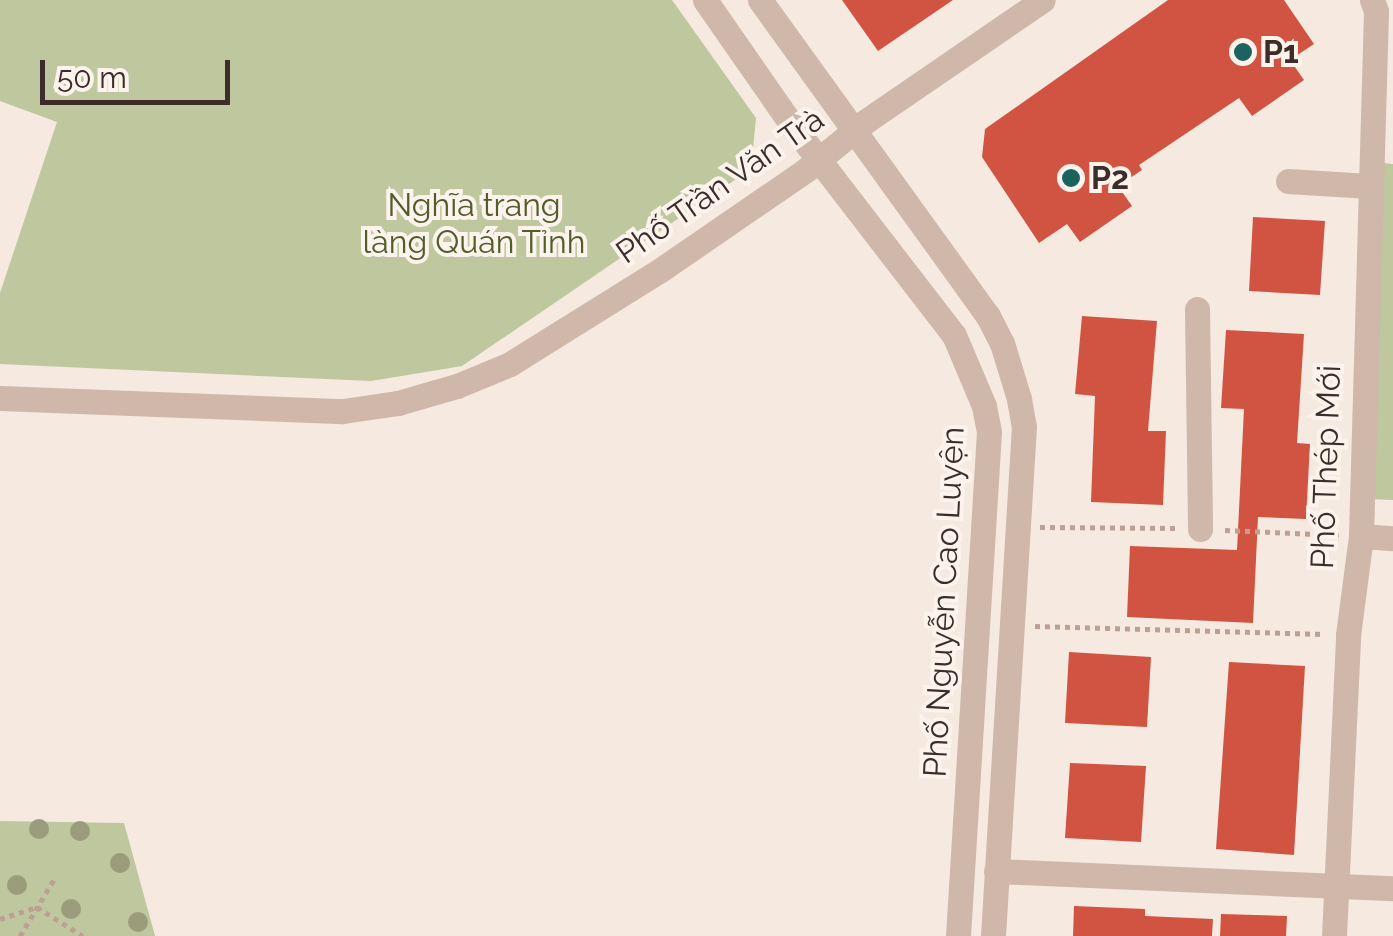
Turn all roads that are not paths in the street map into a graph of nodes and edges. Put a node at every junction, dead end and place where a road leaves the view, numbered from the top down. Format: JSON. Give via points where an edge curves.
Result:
{"nodes":[{"id":1,"x":704,"y":0,"type":"edge"},
{"id":2,"x":760,"y":0,"type":"edge"},
{"id":3,"x":1043,"y":0,"type":"edge"},
{"id":4,"x":1372,"y":0,"type":"edge"},
{"id":5,"x":853,"y":132,"type":"junction"},
{"id":6,"x":820,"y":159,"type":"junction"},
{"id":7,"x":1288,"y":181,"type":"dead end"},
{"id":8,"x":1369,"y":186,"type":"junction"},
{"id":9,"x":1197,"y":309,"type":"dead end"},
{"id":10,"x":0,"y":398,"type":"edge"},
{"id":11,"x":1200,"y":529,"type":"dead end"},
{"id":12,"x":1361,"y":536,"type":"junction"},
{"id":13,"x":1393,"y":538,"type":"edge"},
{"id":14,"x":996,"y":871,"type":"junction"},
{"id":15,"x":1338,"y":885,"type":"junction"},
{"id":16,"x":1393,"y":888,"type":"edge"},
{"id":17,"x":958,"y":936,"type":"edge"},
{"id":18,"x":993,"y":936,"type":"edge"},
{"id":19,"x":1334,"y":936,"type":"edge"}],
"edges":[{"from":1,"to":6,"type":"street","name":"Phố Nguyễn Cao Luyện"},
{"from":2,"to":5,"type":"street","name":"Phố Nguyễn Cao Luyện"},
{"from":3,"to":5,"type":"street","name":"Phố Trần Văn Trà"},
{"from":4,"to":8,"type":"street","name":"Phố Thép Mới"},
{"from":5,"to":6,"type":"street","name":"Phố Trần Văn Trà"},
{"from":5,"to":14,"type":"street","name":"Phố Nguyễn Cao Luyện","via":[[988,316],[1012,373],[1024,426]]},
{"from":6,"to":10,"type":"street","name":"Phố Trần Văn Trà","via":[[527,354],[457,386],[343,411]]},
{"from":6,"to":17,"type":"street","name":"Phố Nguyễn Cao Luyện","via":[[954,335],[989,432]]},
{"from":7,"to":8,"type":"street"},
{"from":8,"to":12,"type":"street","name":"Phố Thép Mới"},
{"from":9,"to":11,"type":"street"},
{"from":12,"to":13,"type":"street"},
{"from":12,"to":15,"type":"street","name":"Phố Thép Mới","via":[[1348,635]]},
{"from":14,"to":15,"type":"street"},
{"from":14,"to":18,"type":"street","name":"Phố Nguyễn Cao Luyện"},
{"from":15,"to":16,"type":"street"},
{"from":15,"to":19,"type":"street","name":"Phố Thép Mới"}]}
